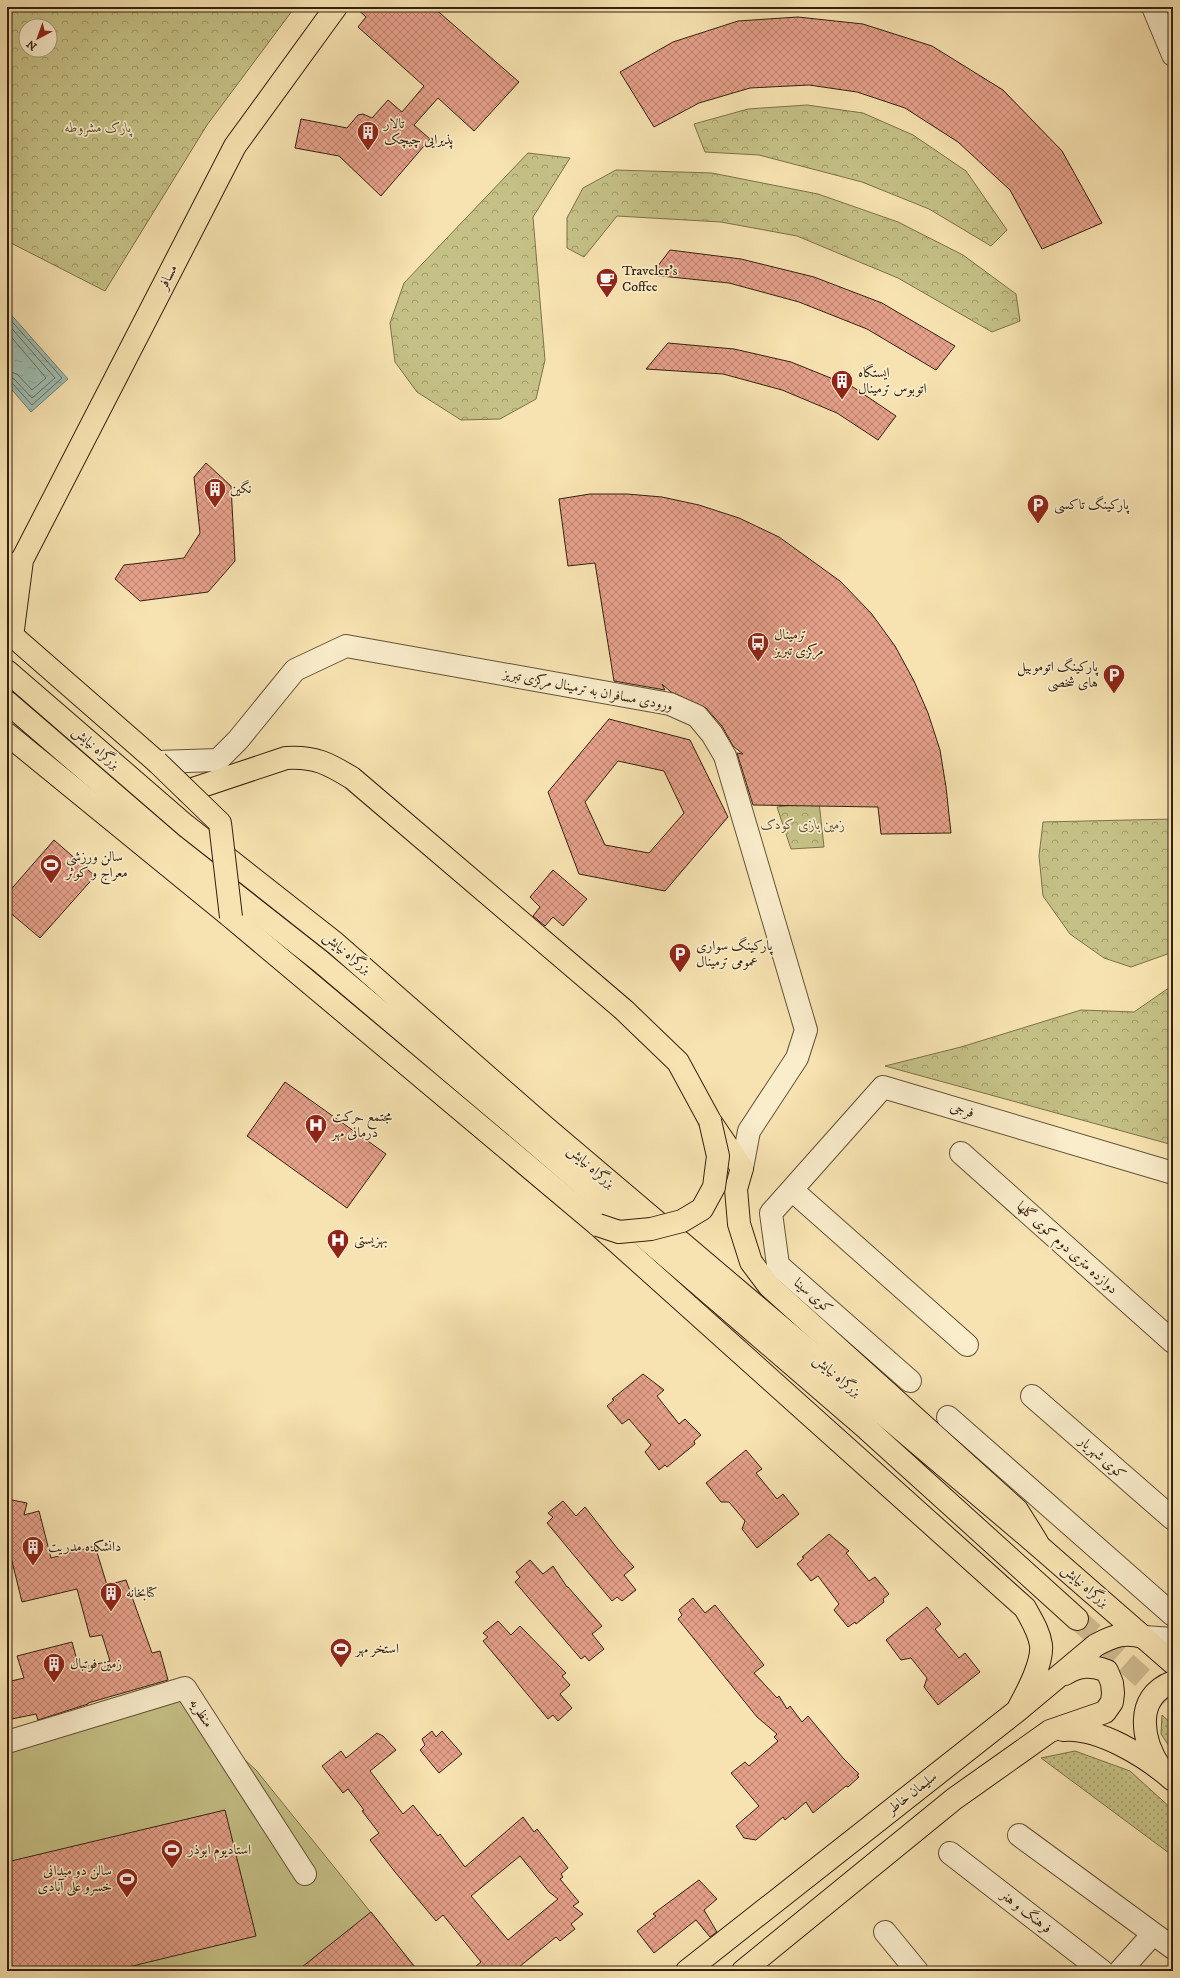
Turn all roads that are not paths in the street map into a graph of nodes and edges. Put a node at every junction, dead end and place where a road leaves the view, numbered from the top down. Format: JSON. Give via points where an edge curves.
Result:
{"nodes":[{"id":1,"x":336,"y":7,"type":"edge"},
{"id":2,"x":1154,"y":7,"type":"edge"},
{"id":3,"x":1173,"y":55,"type":"edge"},
{"id":4,"x":15,"y":565,"type":"edge"},
{"id":5,"x":9,"y":634,"type":"edge"},
{"id":6,"x":7,"y":671,"type":"edge"},
{"id":7,"x":7,"y":702,"type":"edge"},
{"id":8,"x":7,"y":734,"type":"edge"},
{"id":9,"x":157,"y":762,"type":"junction"},
{"id":10,"x":187,"y":791,"type":"junction"},
{"id":11,"x":231,"y":917,"type":"junction"},
{"id":12,"x":710,"y":1121,"type":"junction"},
{"id":13,"x":961,"y":1153,"type":"dead end"},
{"id":14,"x":742,"y":1168,"type":"junction"},
{"id":15,"x":1173,"y":1173,"type":"edge"},
{"id":16,"x":792,"y":1190,"type":"junction"},
{"id":17,"x":598,"y":1225,"type":"junction"},
{"id":18,"x":1173,"y":1342,"type":"edge"},
{"id":19,"x":967,"y":1345,"type":"dead end"},
{"id":20,"x":910,"y":1381,"type":"dead end"},
{"id":21,"x":1032,"y":1396,"type":"dead end"},
{"id":22,"x":948,"y":1417,"type":"dead end"},
{"id":23,"x":1173,"y":1519,"type":"edge"},
{"id":24,"x":1040,"y":1546,"type":"junction"},
{"id":25,"x":1173,"y":1615,"type":"edge"},
{"id":26,"x":1077,"y":1619,"type":"tunnel mouth"},
{"id":27,"x":1144,"y":1637,"type":"junction"},
{"id":28,"x":1173,"y":1639,"type":"edge"},
{"id":29,"x":1173,"y":1664,"type":"edge"},
{"id":30,"x":1054,"y":1680,"type":"junction"},
{"id":31,"x":1173,"y":1682,"type":"edge"},
{"id":32,"x":1017,"y":1710,"type":"junction"},
{"id":33,"x":1050,"y":1731,"type":"junction"},
{"id":34,"x":7,"y":1742,"type":"edge"},
{"id":35,"x":1167,"y":1775,"type":"edge"},
{"id":36,"x":1019,"y":1835,"type":"dead end"},
{"id":37,"x":950,"y":1853,"type":"dead end"},
{"id":38,"x":305,"y":1874,"type":"dead end"},
{"id":39,"x":885,"y":1932,"type":"dead end"},
{"id":40,"x":1153,"y":1934,"type":"junction"},
{"id":41,"x":1173,"y":1948,"type":"edge"},
{"id":42,"x":687,"y":1971,"type":"edge"},
{"id":43,"x":743,"y":1971,"type":"edge"},
{"id":44,"x":917,"y":1971,"type":"edge"},
{"id":45,"x":1102,"y":1971,"type":"edge"},
{"id":46,"x":1120,"y":1971,"type":"edge"}],
"edges":[{"from":1,"to":4,"type":"main road","name":"مسافر","via":[[235,146]]},
{"from":2,"to":3,"type":"street"},
{"from":4,"to":5,"type":"main road","name":"مسافر"},
{"from":5,"to":9,"type":"main road"},
{"from":6,"to":24,"type":"main road","name":"بزرگراه نیایش","via":[[186,825],[335,943],[545,1127]]},
{"from":7,"to":26,"type":"main road","name":"بزرگراه نیایش","via":[[174,846],[320,961],[534,1142],[867,1429]]},
{"from":8,"to":11,"type":"main road"},
{"from":9,"to":10,"type":"main road","bridge":true},
{"from":9,"to":14,"type":"street","name":"ورودی مسافران به ترمینال مرکزی تبریز","via":[[218,760],[238,740],[295,670],[346,646],[670,704],[697,716],[725,756],[806,1030],[797,1058],[749,1131]]},
{"from":10,"to":11,"type":"main road","bridge":true,"via":[[220,823]]},
{"from":10,"to":12,"type":"main road","via":[[286,758],[300,757],[327,762],[352,778],[644,1029],[678,1062]]},
{"from":11,"to":17,"type":"main road"},
{"from":12,"to":14,"type":"main road"},
{"from":12,"to":17,"type":"main road","bridge":true,"via":[[718,1156],[714,1187],[702,1209],[682,1221],[651,1229],[619,1232]]},
{"from":13,"to":18,"type":"street","name":"دوازده متری دوم کوی گلها"},
{"from":14,"to":24,"type":"main road","via":[[736,1189],[739,1224],[751,1262],[769,1286],[1017,1510]]},
{"from":15,"to":16,"type":"street","name":"فرجی","via":[[883,1086]]},
{"from":16,"to":19,"type":"street"},
{"from":16,"to":20,"type":"street","name":"کوی سینا","via":[[771,1213],[778,1265]]},
{"from":17,"to":32,"type":"main road","via":[[1025,1608],[1038,1633],[1041,1646],[1031,1686]]},
{"from":21,"to":23,"type":"street","name":"کوی شهریار"},
{"from":22,"to":25,"type":"street"},
{"from":24,"to":27,"type":"main road","name":"بزرگراه نیایش"},
{"from":27,"to":28,"type":"street"},
{"from":27,"to":29,"type":"main road","name":"بزرگراه نیایش"},
{"from":27,"to":30,"type":"main road","name":"سلیمان خاطر","via":[[1130,1634],[1110,1637],[1096,1644]]},
{"from":30,"to":32,"type":"main road","name":"سلیمان خاطر"},
{"from":30,"to":33,"type":"main road","via":[[1074,1668],[1094,1666],[1107,1671],[1113,1693],[1112,1702],[1105,1712]]},
{"from":31,"to":35,"type":"main road","via":[[1152,1698],[1144,1720],[1146,1742]]},
{"from":32,"to":42,"type":"main road","name":"سلیمان خاطر"},
{"from":33,"to":35,"type":"main road","via":[[1072,1730],[1099,1735],[1124,1747]]},
{"from":33,"to":43,"type":"main road","via":[[954,1799]]},
{"from":34,"to":38,"type":"street","name":"منظریه","via":[[185,1688]]},
{"from":36,"to":40,"type":"street"},
{"from":37,"to":45,"type":"street","name":"فرهنگ و هنر"},
{"from":39,"to":44,"type":"street"},
{"from":40,"to":41,"type":"street"},
{"from":40,"to":46,"type":"street"}]}
